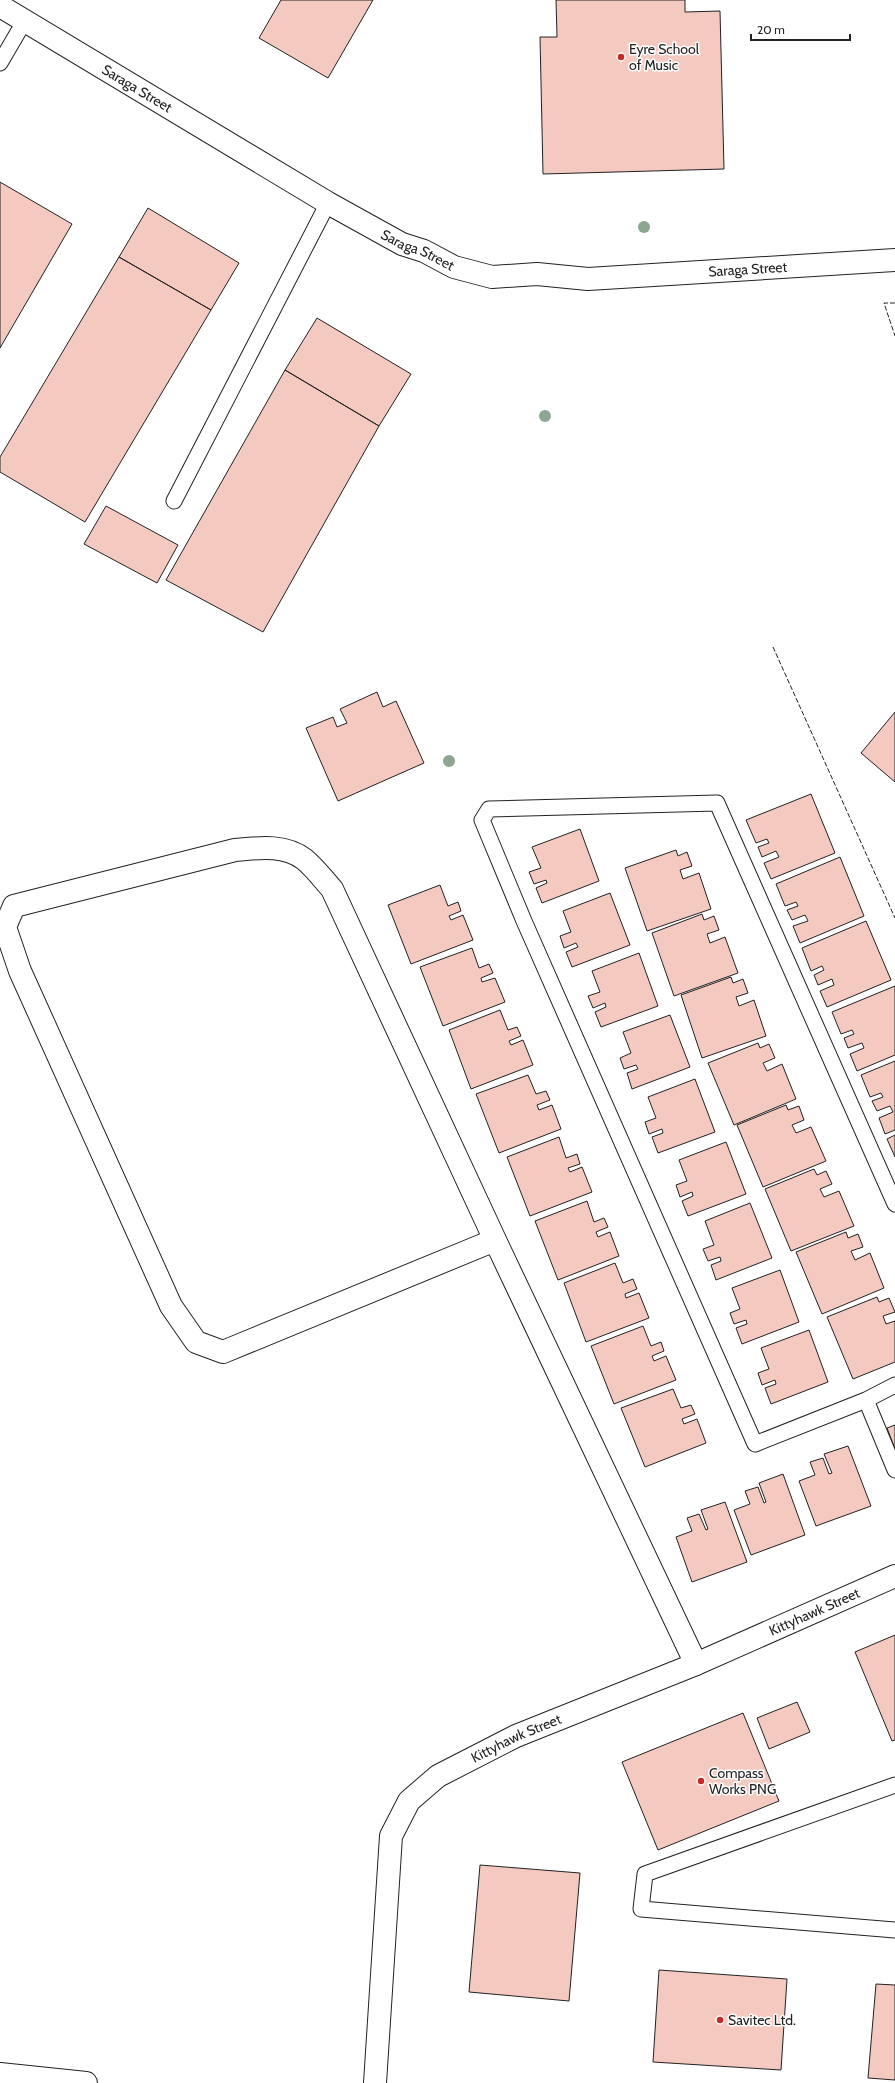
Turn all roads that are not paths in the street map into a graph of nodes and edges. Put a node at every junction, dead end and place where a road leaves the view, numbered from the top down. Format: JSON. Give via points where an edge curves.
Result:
{"nodes":[{"id":1,"x":0,"y":6,"type":"edge"},
{"id":2,"x":24,"y":22,"type":"junction"},
{"id":3,"x":0,"y":63,"type":"edge"},
{"id":4,"x":328,"y":203,"type":"junction"},
{"id":5,"x":895,"y":260,"type":"edge"},
{"id":6,"x":174,"y":501,"type":"dead end"},
{"id":7,"x":895,"y":1204,"type":"edge"},
{"id":8,"x":495,"y":1240,"type":"junction"},
{"id":9,"x":895,"y":1385,"type":"edge"},
{"id":10,"x":866,"y":1400,"type":"junction"},
{"id":11,"x":895,"y":1470,"type":"edge"},
{"id":12,"x":895,"y":1576,"type":"edge"},
{"id":13,"x":696,"y":1664,"type":"junction"},
{"id":14,"x":895,"y":1785,"type":"edge"},
{"id":15,"x":895,"y":1930,"type":"edge"},
{"id":16,"x":0,"y":2074,"type":"edge"},
{"id":17,"x":86,"y":2083,"type":"edge"},
{"id":18,"x":375,"y":2083,"type":"edge"}],
"edges":[{"from":1,"to":2,"type":"street","name":"Saraga Street"},
{"from":2,"to":3,"type":"lane"},
{"from":2,"to":4,"type":"street","name":"Saraga Street"},
{"from":4,"to":5,"type":"street","name":"Saraga Street","via":[[402,244],[424,251],[454,267],[492,277],[537,274],[588,279]]},
{"from":4,"to":6,"type":"lane"},
{"from":7,"to":10,"type":"lane","via":[[717,803],[488,809],[482,820],[524,921],[755,1444]]},
{"from":8,"to":8,"type":"street","via":[[332,888],[304,859],[281,848],[235,850],[14,906],[5,927],[20,971],[171,1306],[196,1342],[223,1352]]},
{"from":8,"to":13,"type":"street"},
{"from":9,"to":10,"type":"lane"},
{"from":10,"to":11,"type":"lane"},
{"from":12,"to":13,"type":"street","name":"Kittyhawk Street"},
{"from":13,"to":18,"type":"street","name":"Kittyhawk Street","via":[[516,1736],[438,1776],[409,1801],[391,1836]]},
{"from":14,"to":15,"type":"lane","via":[[645,1874],[641,1908]]},
{"from":16,"to":17,"type":"street"}]}
